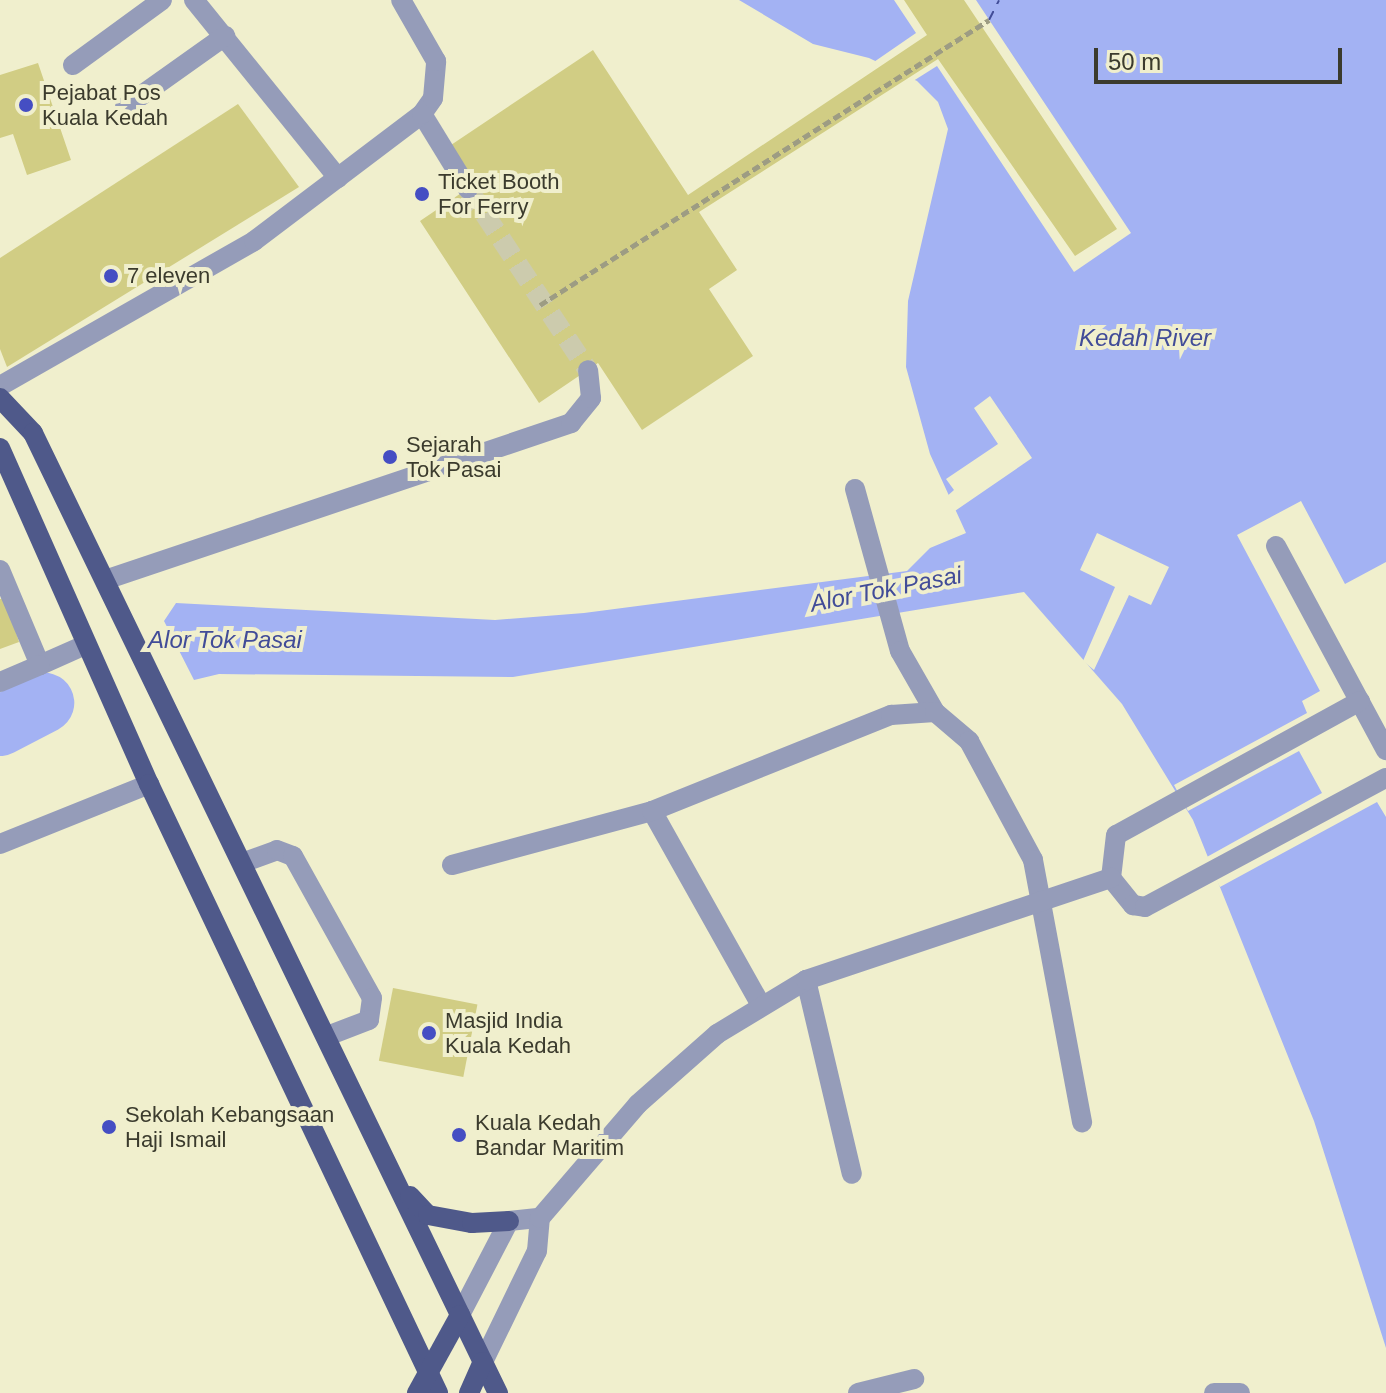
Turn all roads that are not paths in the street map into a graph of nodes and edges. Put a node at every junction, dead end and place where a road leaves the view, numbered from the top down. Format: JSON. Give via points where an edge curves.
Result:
{"nodes":[{"id":1,"x":162,"y":0,"type":"edge"},
{"id":2,"x":194,"y":0,"type":"edge"},
{"id":3,"x":408,"y":2,"type":"edge"},
{"id":4,"x":225,"y":36,"type":"junction"},
{"id":5,"x":73,"y":65,"type":"dead end"},
{"id":6,"x":125,"y":107,"type":"dead end"},
{"id":7,"x":422,"y":114,"type":"junction"},
{"id":8,"x":338,"y":178,"type":"junction"},
{"id":9,"x":468,"y":189,"type":"tunnel mouth"},
{"id":10,"x":588,"y":370,"type":"tunnel mouth"},
{"id":11,"x":0,"y":386,"type":"edge"},
{"id":12,"x":0,"y":398,"type":"edge"},
{"id":13,"x":0,"y":448,"type":"edge"},
{"id":14,"x":855,"y":489,"type":"dead end"},
{"id":15,"x":1276,"y":546,"type":"dead end"},
{"id":16,"x":0,"y":570,"type":"edge"},
{"id":17,"x":105,"y":580,"type":"junction"},
{"id":18,"x":85,"y":645,"type":"junction"},
{"id":19,"x":40,"y":665,"type":"junction"},
{"id":20,"x":0,"y":682,"type":"edge"},
{"id":21,"x":1360,"y":701,"type":"junction"},
{"id":22,"x":935,"y":712,"type":"junction"},
{"id":23,"x":1386,"y":750,"type":"edge"},
{"id":24,"x":1386,"y":778,"type":"edge"},
{"id":25,"x":149,"y":784,"type":"junction"},
{"id":26,"x":652,"y":811,"type":"junction"},
{"id":27,"x":0,"y":844,"type":"edge"},
{"id":28,"x":242,"y":863,"type":"junction"},
{"id":29,"x":452,"y":865,"type":"dead end"},
{"id":30,"x":1111,"y":878,"type":"junction"},
{"id":31,"x":1039,"y":905,"type":"junction"},
{"id":32,"x":806,"y":980,"type":"junction"},
{"id":33,"x":761,"y":1005,"type":"junction"},
{"id":34,"x":327,"y":1036,"type":"junction"},
{"id":35,"x":1082,"y":1122,"type":"dead end"},
{"id":36,"x":852,"y":1174,"type":"dead end"},
{"id":37,"x":399,"y":1185,"type":"junction"},
{"id":38,"x":540,"y":1218,"type":"junction"},
{"id":39,"x":509,"y":1221,"type":"junction"},
{"id":40,"x":460,"y":1315,"type":"junction"},
{"id":41,"x":483,"y":1362,"type":"junction"},
{"id":42,"x":428,"y":1373,"type":"junction"},
{"id":43,"x":914,"y":1379,"type":"dead end"},
{"id":44,"x":417,"y":1393,"type":"edge"},
{"id":45,"x":438,"y":1393,"type":"edge"},
{"id":46,"x":469,"y":1393,"type":"edge"},
{"id":47,"x":498,"y":1393,"type":"edge"},
{"id":48,"x":858,"y":1393,"type":"edge"},
{"id":49,"x":1214,"y":1393,"type":"edge"},
{"id":50,"x":1240,"y":1393,"type":"edge"}],
"edges":[{"from":1,"to":5,"type":"street"},
{"from":2,"to":4,"type":"street"},
{"from":3,"to":7,"type":"street","via":[[436,61],[433,98]]},
{"from":4,"to":6,"type":"street"},
{"from":4,"to":8,"type":"street"},
{"from":7,"to":8,"type":"street"},
{"from":7,"to":9,"type":"street"},
{"from":8,"to":11,"type":"street","via":[[172,293]]},
{"from":10,"to":17,"type":"street","via":[[591,398],[571,423]]},
{"from":12,"to":17,"type":"main road","via":[[33,433]]},
{"from":13,"to":18,"type":"main road"},
{"from":14,"to":22,"type":"street","via":[[900,651]]},
{"from":15,"to":21,"type":"street"},
{"from":16,"to":19,"type":"street"},
{"from":17,"to":28,"type":"main road"},
{"from":18,"to":19,"type":"street"},
{"from":18,"to":25,"type":"main road"},
{"from":19,"to":20,"type":"street"},
{"from":21,"to":23,"type":"street"},
{"from":21,"to":30,"type":"street","via":[[1116,835]]},
{"from":22,"to":26,"type":"street","via":[[891,715]]},
{"from":22,"to":31,"type":"street","via":[[961,730],[991,776],[1033,860]]},
{"from":24,"to":30,"type":"street","via":[[1145,907],[1133,905]]},
{"from":25,"to":27,"type":"street"},
{"from":25,"to":42,"type":"main road"},
{"from":26,"to":29,"type":"street"},
{"from":26,"to":33,"type":"street"},
{"from":28,"to":34,"type":"main road"},
{"from":28,"to":34,"type":"street","via":[[277,850],[293,856],[372,998],[369,1020]]},
{"from":30,"to":31,"type":"street"},
{"from":31,"to":32,"type":"street"},
{"from":31,"to":35,"type":"street"},
{"from":32,"to":33,"type":"street"},
{"from":32,"to":36,"type":"street"},
{"from":33,"to":38,"type":"street","via":[[676,1067]]},
{"from":34,"to":37,"type":"main road"},
{"from":37,"to":39,"type":"main road","via":[[428,1215],[472,1223]]},
{"from":37,"to":40,"type":"main road"},
{"from":38,"to":39,"type":"street"},
{"from":38,"to":41,"type":"street","via":[[537,1251]]},
{"from":39,"to":40,"type":"street"},
{"from":40,"to":41,"type":"main road"},
{"from":40,"to":42,"type":"main road"},
{"from":41,"to":46,"type":"main road"},
{"from":41,"to":47,"type":"main road"},
{"from":42,"to":44,"type":"main road"},
{"from":42,"to":45,"type":"main road"},
{"from":43,"to":48,"type":"street"},
{"from":49,"to":50,"type":"street"}]}
